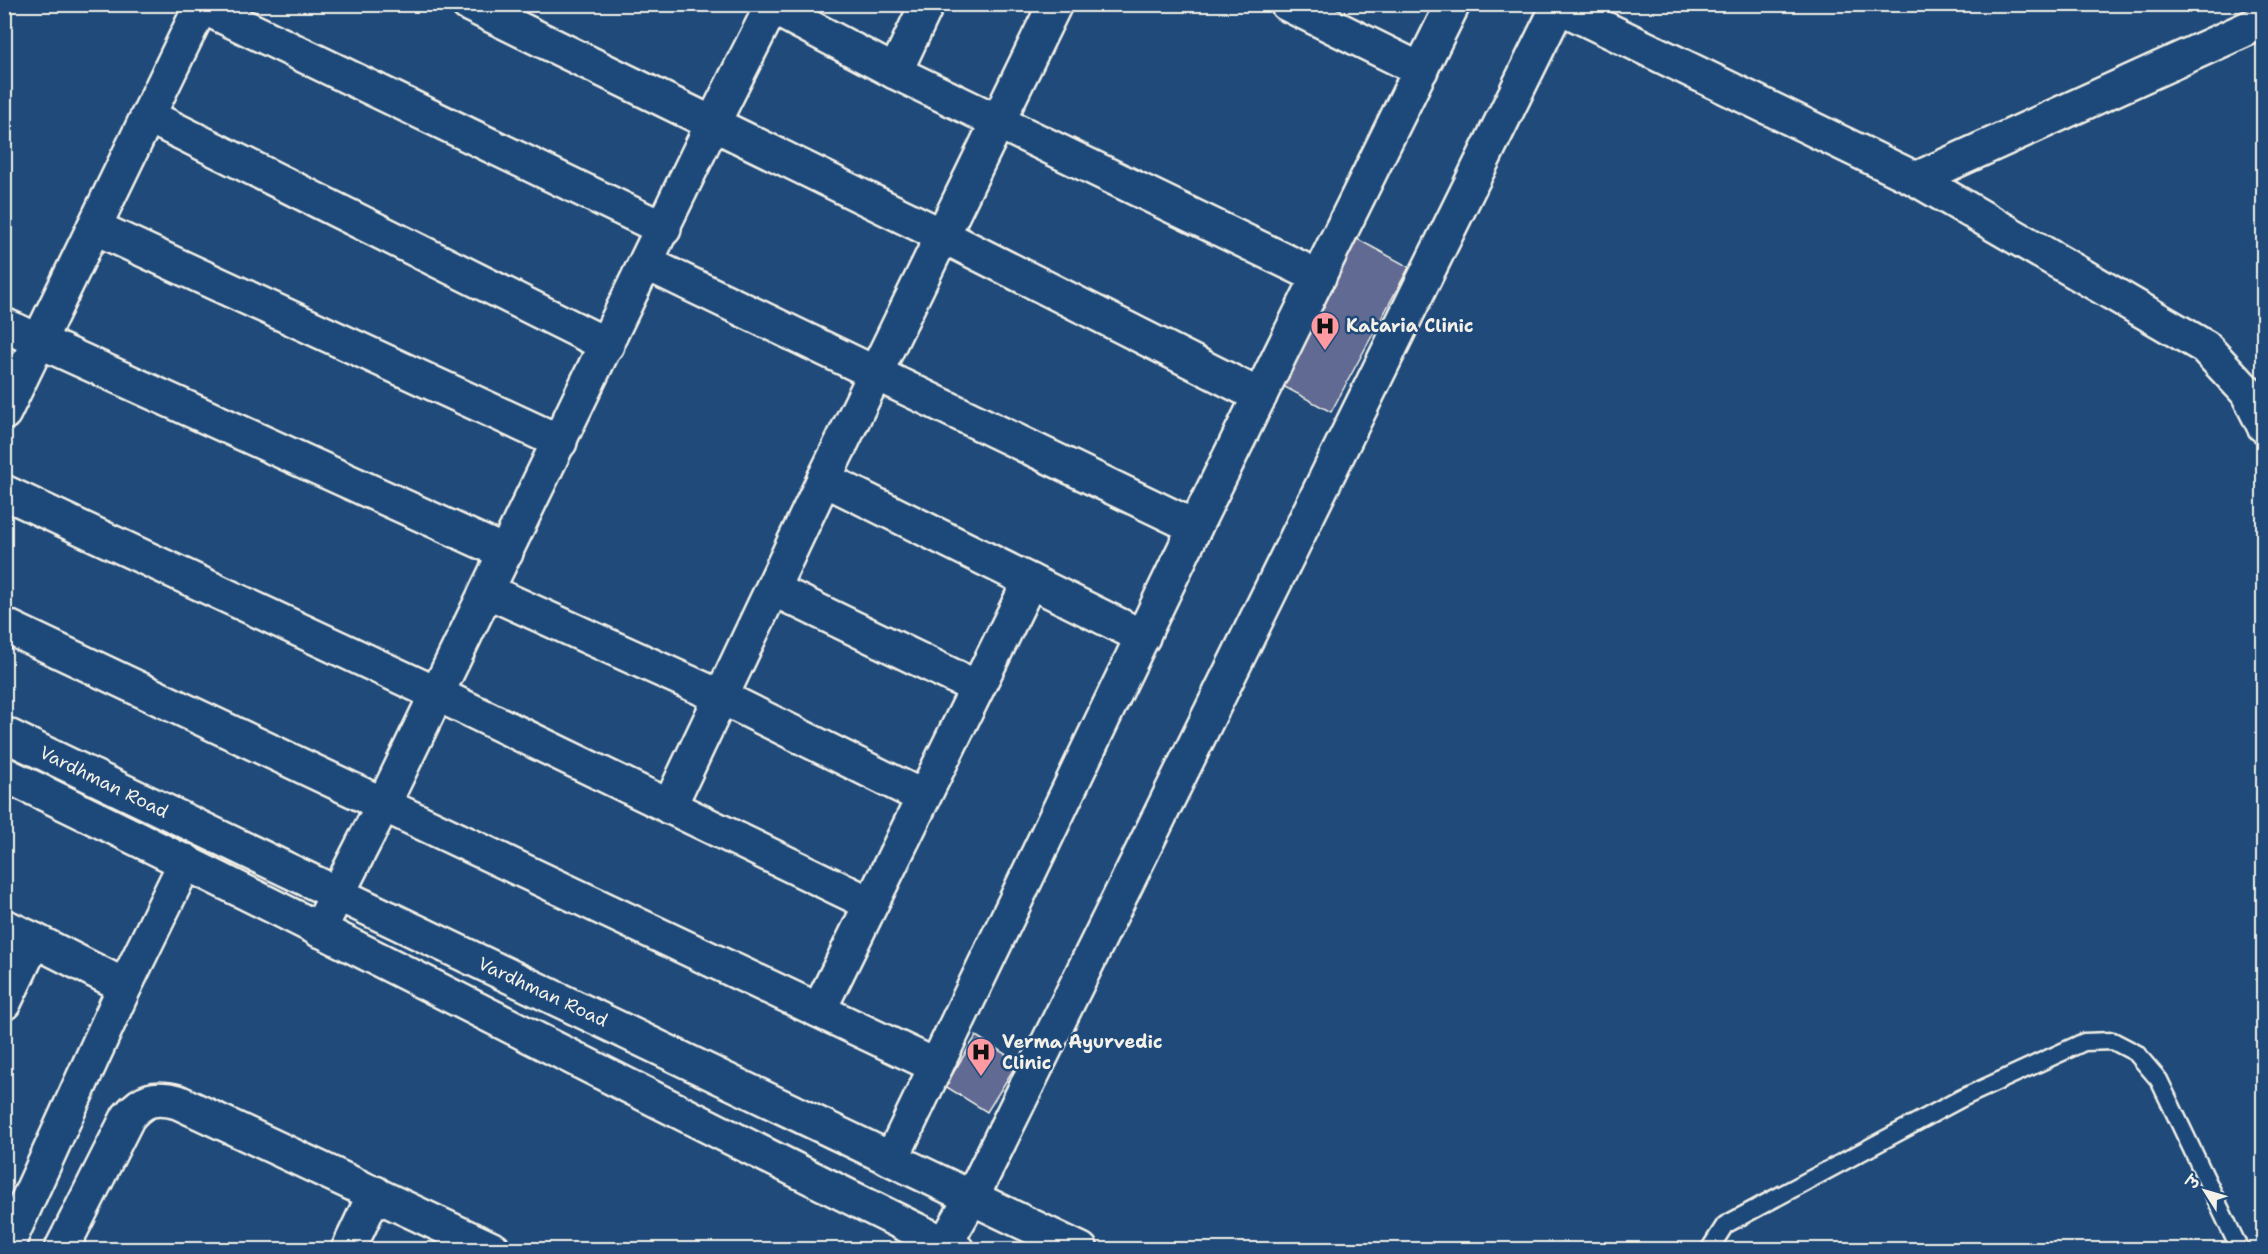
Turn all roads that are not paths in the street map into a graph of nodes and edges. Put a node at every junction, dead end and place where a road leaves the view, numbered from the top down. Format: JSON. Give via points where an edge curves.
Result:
{"nodes":[{"id":1,"x":468,"y":4,"type":"edge"},
{"id":2,"x":927,"y":4,"type":"edge"},
{"id":3,"x":1055,"y":4,"type":"edge"},
{"id":4,"x":1287,"y":4,"type":"edge"},
{"id":5,"x":1454,"y":4,"type":"edge"},
{"id":6,"x":202,"y":5,"type":"edge"},
{"id":7,"x":770,"y":6,"type":"edge"},
{"id":8,"x":1556,"y":6,"type":"edge"},
{"id":9,"x":1609,"y":17,"type":"edge"},
{"id":10,"x":2264,"y":21,"type":"edge"},
{"id":11,"x":1421,"y":70,"type":"junction"},
{"id":12,"x":895,"y":72,"type":"junction"},
{"id":13,"x":148,"y":116,"type":"junction"},
{"id":14,"x":999,"y":121,"type":"junction"},
{"id":15,"x":712,"y":125,"type":"junction"},
{"id":16,"x":1916,"y":179,"type":"junction"},
{"id":17,"x":94,"y":227,"type":"junction"},
{"id":18,"x":664,"y":229,"type":"junction"},
{"id":19,"x":943,"y":236,"type":"junction"},
{"id":20,"x":646,"y":263,"type":"junction"},
{"id":21,"x":1319,"y":277,"type":"junction"},
{"id":22,"x":4,"y":325,"type":"edge"},
{"id":23,"x":39,"y":339,"type":"junction"},
{"id":24,"x":607,"y":345,"type":"junction"},
{"id":25,"x":876,"y":373,"type":"junction"},
{"id":26,"x":2255,"y":388,"type":"edge"},
{"id":27,"x":1260,"y":396,"type":"junction"},
{"id":28,"x":4,"y":413,"type":"edge"},
{"id":29,"x":2264,"y":426,"type":"edge"},
{"id":30,"x":560,"y":442,"type":"junction"},
{"id":31,"x":824,"y":479,"type":"junction"},
{"id":32,"x":4,"y":492,"type":"edge"},
{"id":33,"x":1196,"y":527,"type":"junction"},
{"id":34,"x":506,"y":553,"type":"junction"},
{"id":35,"x":1030,"y":580,"type":"junction"},
{"id":36,"x":773,"y":589,"type":"junction"},
{"id":37,"x":487,"y":591,"type":"junction"},
{"id":38,"x":4,"y":625,"type":"edge"},
{"id":39,"x":1143,"y":637,"type":"junction"},
{"id":40,"x":976,"y":687,"type":"junction"},
{"id":41,"x":437,"y":694,"type":"junction"},
{"id":42,"x":721,"y":697,"type":"junction"},
{"id":43,"x":4,"y":734,"type":"edge"},
{"id":44,"x":4,"y":774,"type":"edge"},
{"id":45,"x":923,"y":797,"type":"junction"},
{"id":46,"x":383,"y":805,"type":"junction"},
{"id":47,"x":669,"y":807,"type":"junction"},
{"id":48,"x":186,"y":861,"type":"junction"},
{"id":49,"x":337,"y":894,"type":"junction"},
{"id":50,"x":871,"y":904,"type":"junction"},
{"id":51,"x":4,"y":926,"type":"edge"},
{"id":52,"x":319,"y":930,"type":"junction"},
{"id":53,"x":34,"y":940,"type":"junction"},
{"id":54,"x":125,"y":986,"type":"junction"},
{"id":55,"x":4,"y":1003,"type":"edge"},
{"id":56,"x":819,"y":1010,"type":"junction"},
{"id":57,"x":936,"y":1066,"type":"junction"},
{"id":58,"x":892,"y":1158,"type":"junction"},
{"id":59,"x":375,"y":1193,"type":"junction"},
{"id":60,"x":972,"y":1197,"type":"junction"},
{"id":61,"x":951,"y":1247,"type":"edge"},
{"id":62,"x":5,"y":1250,"type":"edge"},
{"id":63,"x":61,"y":1250,"type":"edge"},
{"id":64,"x":348,"y":1250,"type":"edge"},
{"id":65,"x":494,"y":1250,"type":"edge"},
{"id":66,"x":1081,"y":1250,"type":"edge"},
{"id":67,"x":1709,"y":1250,"type":"edge"},
{"id":68,"x":2240,"y":1250,"type":"edge"}],
"edges":[{"from":1,"to":15,"type":"street"},
{"from":2,"to":12,"type":"street"},
{"from":3,"to":14,"type":"street"},
{"from":4,"to":11,"type":"street"},
{"from":5,"to":11,"type":"street"},
{"from":6,"to":13,"type":"street"},
{"from":6,"to":18,"type":"street"},
{"from":7,"to":12,"type":"street"},
{"from":7,"to":15,"type":"street"},
{"from":8,"to":9,"type":"street"},
{"from":8,"to":60,"type":"street"},
{"from":9,"to":16,"type":"street"},
{"from":10,"to":16,"type":"street"},
{"from":11,"to":21,"type":"street"},
{"from":12,"to":14,"type":"street"},
{"from":13,"to":17,"type":"street"},
{"from":13,"to":24,"type":"street"},
{"from":14,"to":19,"type":"street"},
{"from":14,"to":21,"type":"street"},
{"from":15,"to":18,"type":"street"},
{"from":15,"to":19,"type":"street"},
{"from":16,"to":26,"type":"street","via":[[2205,347]]},
{"from":17,"to":23,"type":"street"},
{"from":17,"to":30,"type":"street"},
{"from":18,"to":20,"type":"street"},
{"from":19,"to":25,"type":"street"},
{"from":19,"to":27,"type":"street"},
{"from":20,"to":24,"type":"street"},
{"from":20,"to":25,"type":"street"},
{"from":21,"to":27,"type":"street"},
{"from":22,"to":23,"type":"street"},
{"from":23,"to":28,"type":"street"},
{"from":23,"to":34,"type":"street"},
{"from":24,"to":30,"type":"street"},
{"from":25,"to":31,"type":"street"},
{"from":25,"to":33,"type":"street"},
{"from":26,"to":29,"type":"street"},
{"from":27,"to":33,"type":"street"},
{"from":30,"to":34,"type":"street"},
{"from":31,"to":35,"type":"street"},
{"from":31,"to":36,"type":"street"},
{"from":32,"to":41,"type":"street"},
{"from":33,"to":39,"type":"street"},
{"from":34,"to":37,"type":"street"},
{"from":35,"to":39,"type":"street"},
{"from":35,"to":40,"type":"street"},
{"from":36,"to":40,"type":"street"},
{"from":36,"to":42,"type":"street"},
{"from":37,"to":41,"type":"street"},
{"from":37,"to":42,"type":"street"},
{"from":38,"to":46,"type":"street"},
{"from":39,"to":57,"type":"street"},
{"from":40,"to":45,"type":"street"},
{"from":41,"to":46,"type":"street"},
{"from":41,"to":47,"type":"street"},
{"from":42,"to":45,"type":"street"},
{"from":42,"to":47,"type":"street"},
{"from":43,"to":49,"type":"street","name":"Vardhman Road"},
{"from":44,"to":48,"type":"street","name":"Vardhman Road"},
{"from":45,"to":50,"type":"street"},
{"from":46,"to":49,"type":"street"},
{"from":46,"to":56,"type":"street"},
{"from":47,"to":50,"type":"street"},
{"from":48,"to":52,"type":"street","name":"Vardhman Road"},
{"from":48,"to":54,"type":"street"},
{"from":49,"to":52,"type":"street"},
{"from":49,"to":58,"type":"street","name":"Vardhman Road"},
{"from":50,"to":56,"type":"street"},
{"from":51,"to":53,"type":"street"},
{"from":52,"to":61,"type":"street","name":"Vardhman Road"},
{"from":53,"to":54,"type":"street"},
{"from":53,"to":55,"type":"street"},
{"from":54,"to":62,"type":"street"},
{"from":56,"to":57,"type":"street"},
{"from":57,"to":58,"type":"street"},
{"from":58,"to":60,"type":"street","name":"Vardhman Road"},
{"from":59,"to":63,"type":"street","via":[[178,1102],[164,1098],[147,1100],[128,1117]]},
{"from":59,"to":64,"type":"street"},
{"from":59,"to":65,"type":"street"},
{"from":60,"to":61,"type":"street"},
{"from":60,"to":66,"type":"street","name":"Vardhman Road"},
{"from":67,"to":68,"type":"lane","via":[[1725,1225],[1962,1098],[2084,1042],[2113,1041],[2136,1053],[2159,1080]]}]}
